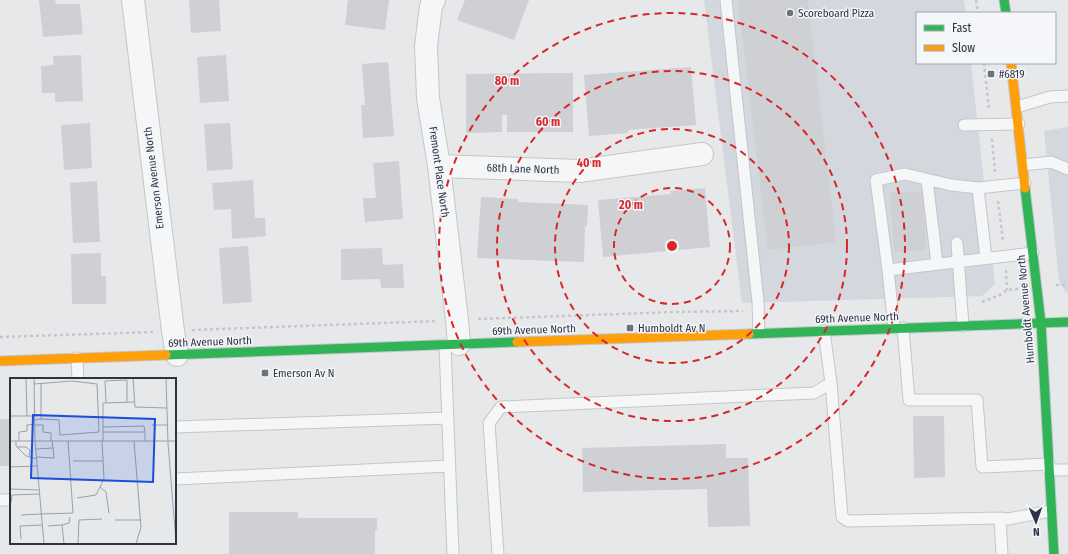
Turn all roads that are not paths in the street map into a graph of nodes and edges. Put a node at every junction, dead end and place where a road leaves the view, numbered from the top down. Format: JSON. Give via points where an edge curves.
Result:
{"nodes":[{"id":1,"x":133,"y":0,"type":"edge"},
{"id":2,"x":434,"y":0,"type":"edge"},
{"id":3,"x":726,"y":0,"type":"edge"},
{"id":4,"x":1004,"y":0,"type":"edge"},
{"id":5,"x":1006,"y":12,"type":"edge"},
{"id":6,"x":1012,"y":64,"type":"edge"},
{"id":7,"x":1068,"y":96,"type":"edge"},
{"id":8,"x":1017,"y":107,"type":"junction"},
{"id":9,"x":1019,"y":124,"type":"junction"},
{"id":10,"x":964,"y":125,"type":"dead end"},
{"id":11,"x":702,"y":154,"type":"dead end"},
{"id":12,"x":1023,"y":165,"type":"junction"},
{"id":13,"x":439,"y":166,"type":"junction"},
{"id":14,"x":1068,"y":169,"type":"edge"},
{"id":15,"x":927,"y":180,"type":"junction"},
{"id":16,"x":1025,"y":183,"type":"junction"},
{"id":17,"x":978,"y":188,"type":"junction"},
{"id":18,"x":957,"y":243,"type":"dead end"},
{"id":19,"x":1033,"y":253,"type":"junction"},
{"id":20,"x":986,"y":258,"type":"junction"},
{"id":21,"x":959,"y":262,"type":"junction"},
{"id":22,"x":937,"y":264,"type":"junction"},
{"id":23,"x":888,"y":270,"type":"junction"},
{"id":24,"x":1068,"y":322,"type":"edge"},
{"id":25,"x":1041,"y":323,"type":"junction"},
{"id":26,"x":962,"y":326,"type":"junction"},
{"id":27,"x":898,"y":328,"type":"junction"},
{"id":28,"x":824,"y":331,"type":"junction"},
{"id":29,"x":758,"y":333,"type":"junction"},
{"id":30,"x":452,"y":345,"type":"junction"},
{"id":31,"x":177,"y":355,"type":"junction"},
{"id":32,"x":77,"y":358,"type":"junction"},
{"id":33,"x":0,"y":362,"type":"edge"},
{"id":34,"x":78,"y":378,"type":"edge"},
{"id":35,"x":831,"y":383,"type":"junction"},
{"id":36,"x":448,"y":418,"type":"junction"},
{"id":37,"x":176,"y":427,"type":"edge"},
{"id":38,"x":449,"y":466,"type":"junction"},
{"id":39,"x":1049,"y":467,"type":"junction"},
{"id":40,"x":1068,"y":470,"type":"edge"},
{"id":41,"x":176,"y":479,"type":"edge"},
{"id":42,"x":1051,"y":510,"type":"junction"},
{"id":43,"x":1000,"y":518,"type":"junction"},
{"id":44,"x":1056,"y":548,"type":"edge"},
{"id":45,"x":453,"y":554,"type":"edge"},
{"id":46,"x":498,"y":554,"type":"edge"},
{"id":47,"x":1002,"y":554,"type":"edge"}],
"edges":[{"from":1,"to":31,"type":"street","name":"Emerson Avenue North"},
{"from":2,"to":13,"type":"street","name":"Fremont Place North","via":[[426,46],[428,98]]},
{"from":3,"to":29,"type":"lane","via":[[736,81]]},
{"from":4,"to":5,"type":"street"},
{"from":6,"to":8,"type":"street","name":"Humboldt Avenue North"},
{"from":7,"to":8,"type":"lane"},
{"from":8,"to":9,"type":"street","name":"Humboldt Avenue North"},
{"from":9,"to":10,"type":"lane"},
{"from":9,"to":12,"type":"street","name":"Humboldt Avenue North"},
{"from":11,"to":13,"type":"street","name":"68th Lane North","via":[[578,171]]},
{"from":12,"to":14,"type":"lane","via":[[1050,162]]},
{"from":12,"to":16,"type":"street","name":"Humboldt Avenue North"},
{"from":13,"to":30,"type":"street","name":"Fremont Place North","via":[[457,320]]},
{"from":15,"to":17,"type":"lane","via":[[952,190]]},
{"from":15,"to":22,"type":"lane"},
{"from":15,"to":23,"type":"lane","via":[[905,174],[876,180]]},
{"from":16,"to":17,"type":"lane"},
{"from":16,"to":19,"type":"street","name":"Humboldt Avenue North"},
{"from":17,"to":20,"type":"lane"},
{"from":18,"to":21,"type":"lane"},
{"from":19,"to":20,"type":"lane"},
{"from":19,"to":25,"type":"street","name":"Humboldt Avenue North"},
{"from":20,"to":21,"type":"lane"},
{"from":21,"to":22,"type":"lane"},
{"from":21,"to":26,"type":"lane"},
{"from":22,"to":23,"type":"lane"},
{"from":23,"to":27,"type":"lane"},
{"from":24,"to":25,"type":"street","name":"69th Avenue North"},
{"from":25,"to":26,"type":"street","name":"69th Avenue North"},
{"from":25,"to":39,"type":"street","name":"Humboldt Avenue North"},
{"from":26,"to":27,"type":"street","name":"69th Avenue North"},
{"from":27,"to":28,"type":"street","name":"69th Avenue North"},
{"from":27,"to":39,"type":"lane","via":[[909,400],[977,400],[982,467]]},
{"from":28,"to":29,"type":"street","name":"69th Avenue North"},
{"from":28,"to":35,"type":"lane"},
{"from":29,"to":30,"type":"street","name":"69th Avenue North"},
{"from":30,"to":31,"type":"street","name":"69th Avenue North"},
{"from":30,"to":36,"type":"lane"},
{"from":31,"to":32,"type":"street","name":"69th Avenue North"},
{"from":32,"to":33,"type":"street","name":"69th Avenue North"},
{"from":32,"to":34,"type":"lane"},
{"from":35,"to":43,"type":"lane","via":[[842,518],[848,522]]},
{"from":35,"to":46,"type":"lane","via":[[814,393],[501,407],[489,422]]},
{"from":36,"to":37,"type":"lane"},
{"from":36,"to":38,"type":"lane"},
{"from":38,"to":41,"type":"lane"},
{"from":38,"to":45,"type":"lane"},
{"from":39,"to":40,"type":"lane"},
{"from":39,"to":42,"type":"street","name":"Humboldt Avenue North"},
{"from":42,"to":43,"type":"lane","via":[[1008,519]]},
{"from":42,"to":44,"type":"street","name":"Humboldt Avenue North"},
{"from":43,"to":47,"type":"lane"}]}
